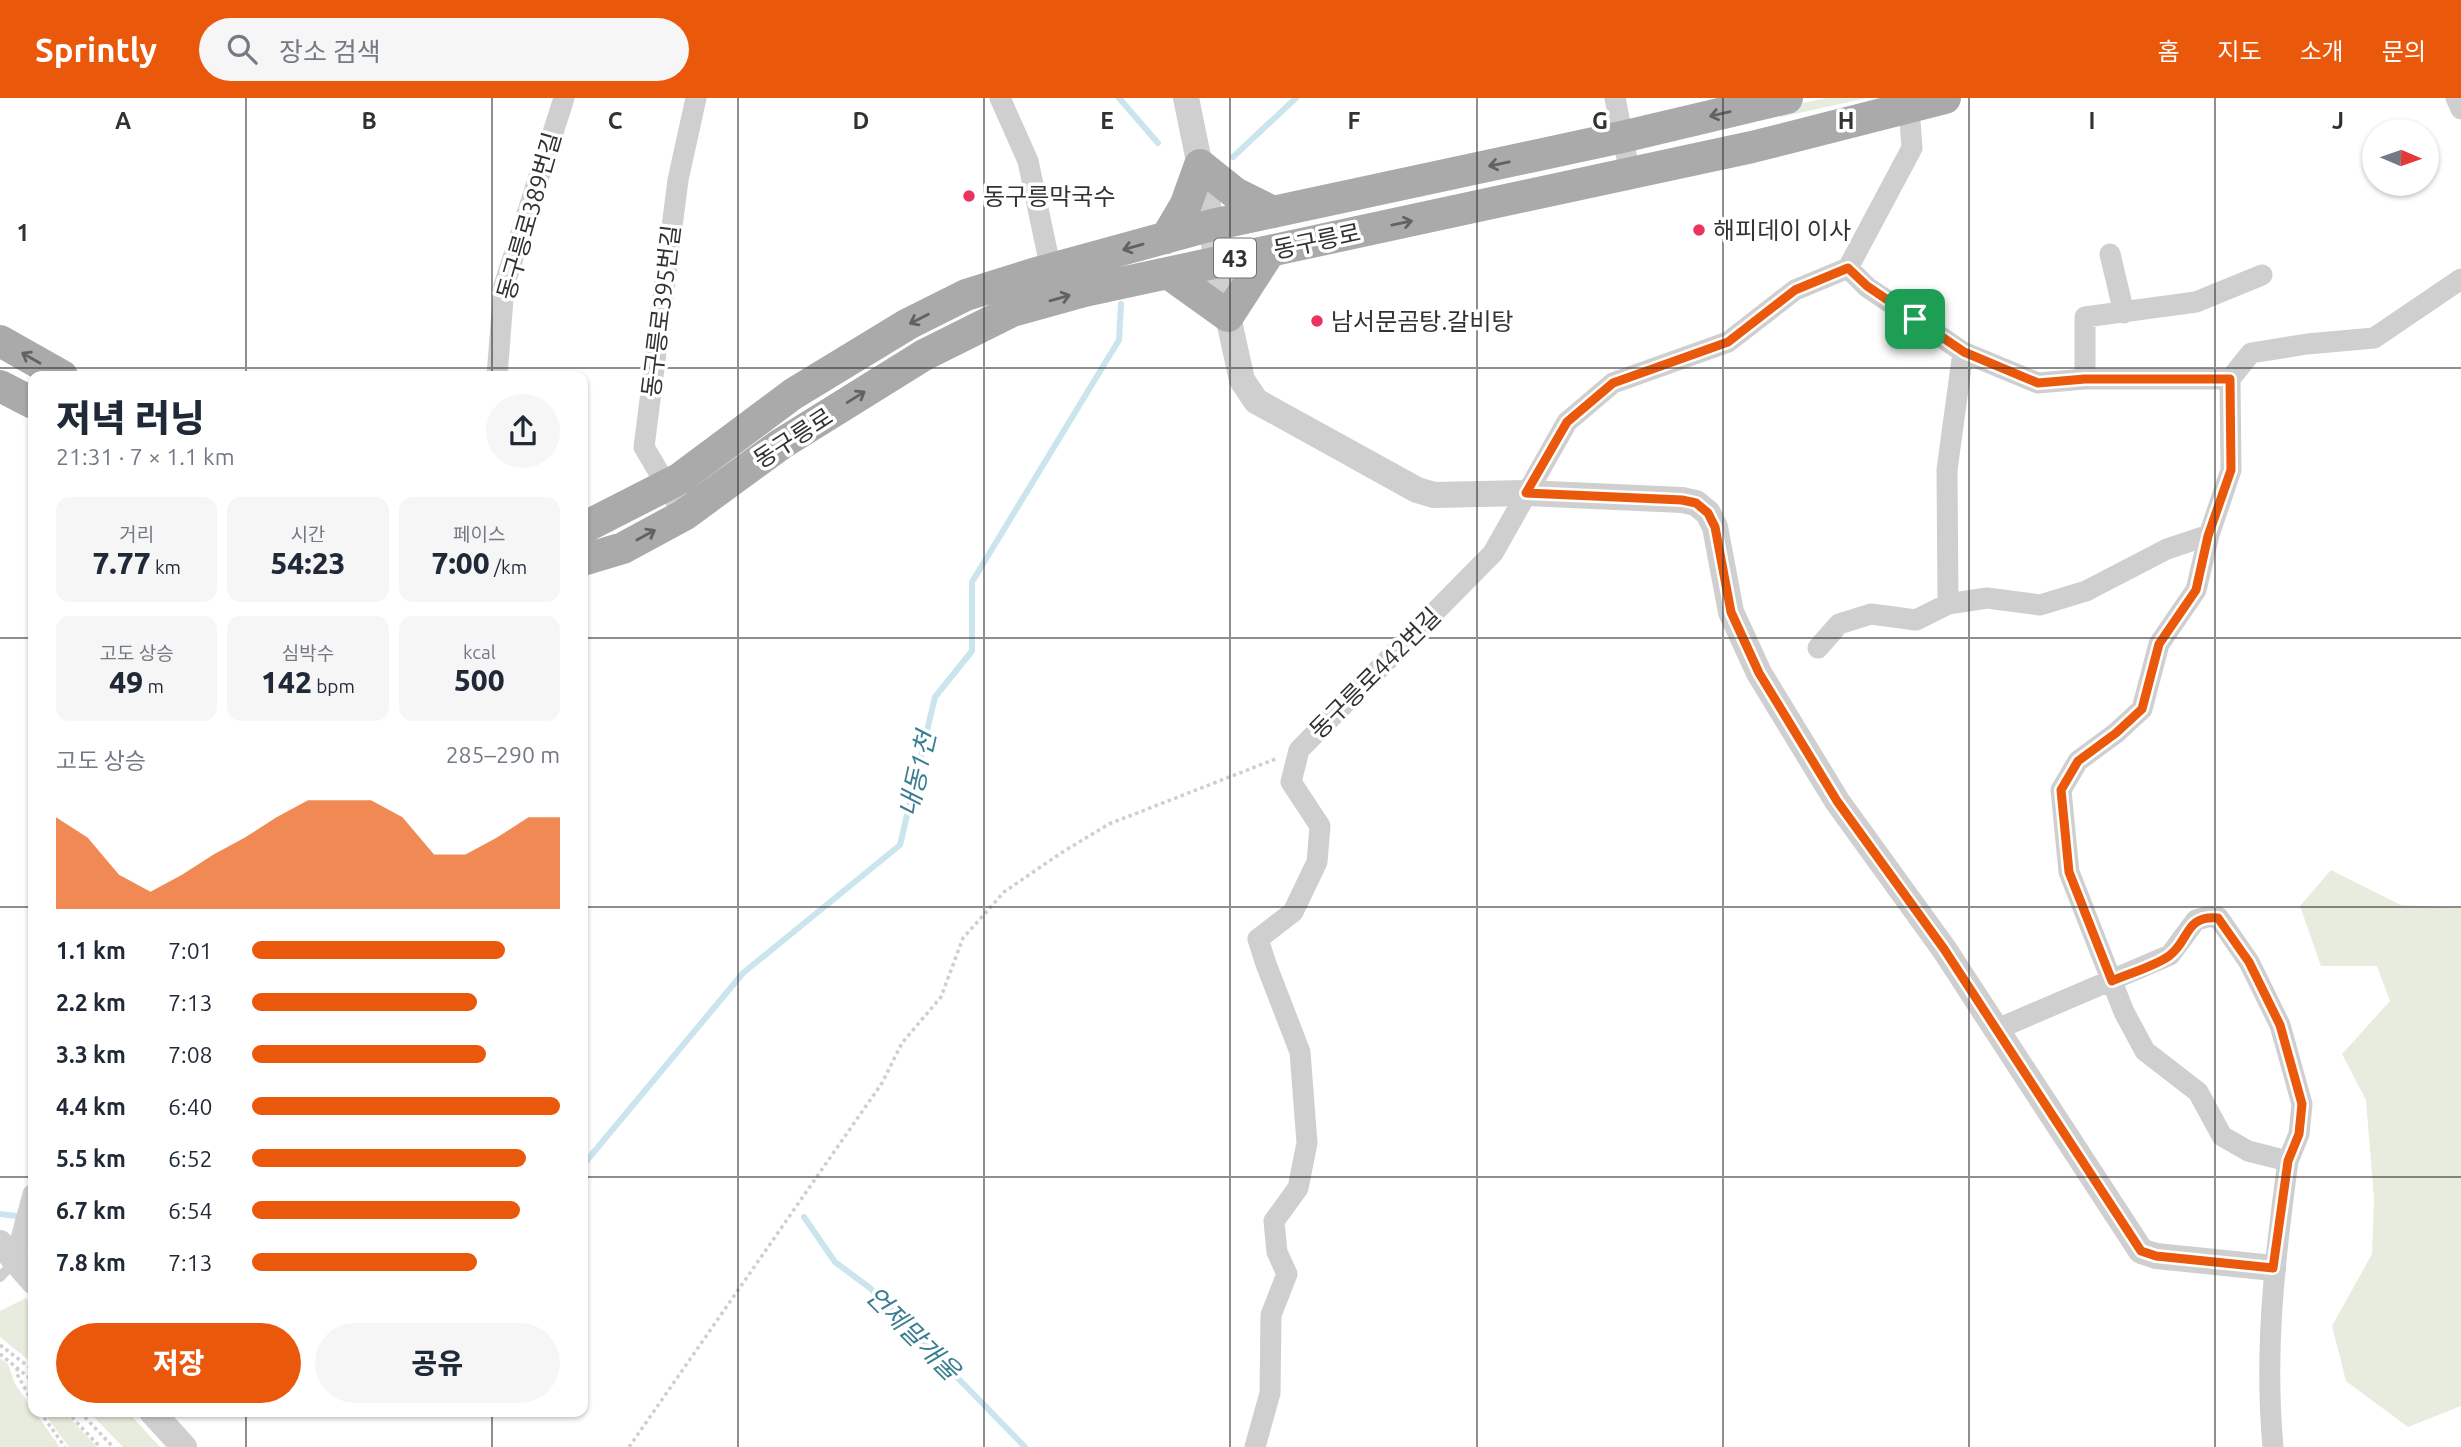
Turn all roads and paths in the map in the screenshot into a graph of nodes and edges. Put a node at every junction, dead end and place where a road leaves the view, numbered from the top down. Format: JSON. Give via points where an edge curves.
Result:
{"nodes":[{"id":1,"x":564,"y":98,"type":"edge"},
{"id":2,"x":696,"y":98,"type":"edge"},
{"id":3,"x":1000,"y":98,"type":"edge"},
{"id":4,"x":1186,"y":98,"type":"edge"},
{"id":5,"x":1615,"y":98,"type":"edge"},
{"id":6,"x":1787,"y":98,"type":"edge"},
{"id":7,"x":1945,"y":98,"type":"edge"},
{"id":8,"x":2456,"y":98,"type":"edge"},
{"id":9,"x":1909,"y":108,"type":"junction"},
{"id":10,"x":2461,"y":109,"type":"edge"},
{"id":11,"x":1622,"y":137,"type":"junction"},
{"id":12,"x":1200,"y":165,"type":"junction"},
{"id":13,"x":1630,"y":174,"type":"junction"},
{"id":14,"x":1273,"y":212,"type":"junction"},
{"id":15,"x":1212,"y":225,"type":"junction"},
{"id":16,"x":1166,"y":238,"type":"junction"},
{"id":17,"x":1270,"y":251,"type":"junction"},
{"id":18,"x":2110,"y":254,"type":"dead end"},
{"id":19,"x":1216,"y":262,"type":"junction"},
{"id":20,"x":1848,"y":268,"type":"junction"},
{"id":21,"x":1051,"y":270,"type":"junction"},
{"id":22,"x":1168,"y":272,"type":"junction"},
{"id":23,"x":2262,"y":275,"type":"dead end"},
{"id":24,"x":2461,"y":279,"type":"edge"},
{"id":25,"x":2124,"y":313,"type":"junction"},
{"id":26,"x":1228,"y":316,"type":"junction"},
{"id":27,"x":0,"y":341,"type":"edge"},
{"id":28,"x":1964,"y":352,"type":"junction"},
{"id":29,"x":53,"y":371,"type":"edge"},
{"id":30,"x":497,"y":371,"type":"edge"},
{"id":31,"x":2085,"y":379,"type":"junction"},
{"id":32,"x":2230,"y":379,"type":"junction"},
{"id":33,"x":0,"y":386,"type":"edge"},
{"id":34,"x":28,"y":400,"type":"edge"},
{"id":35,"x":667,"y":485,"type":"junction"},
{"id":36,"x":1526,"y":493,"type":"junction"},
{"id":37,"x":684,"y":515,"type":"junction"},
{"id":38,"x":588,"y":525,"type":"edge"},
{"id":39,"x":2208,"y":536,"type":"junction"},
{"id":40,"x":588,"y":558,"type":"edge"},
{"id":41,"x":1948,"y":604,"type":"junction"},
{"id":42,"x":1818,"y":648,"type":"dead end"},
{"id":43,"x":1299,"y":750,"type":"junction"},
{"id":44,"x":2112,"y":981,"type":"junction"},
{"id":45,"x":1995,"y":1030,"type":"junction"},
{"id":46,"x":2288,"y":1161,"type":"junction"},
{"id":47,"x":28,"y":1208,"type":"edge"},
{"id":48,"x":9,"y":1253,"type":"edge"},
{"id":49,"x":2273,"y":1268,"type":"junction"},
{"id":50,"x":28,"y":1275,"type":"edge"},
{"id":51,"x":0,"y":1345,"type":"edge"},
{"id":52,"x":0,"y":1354,"type":"edge"},
{"id":53,"x":28,"y":1366,"type":"edge"},
{"id":54,"x":18,"y":1367,"type":"junction"},
{"id":55,"x":28,"y":1376,"type":"edge"},
{"id":56,"x":28,"y":1394,"type":"edge"},
{"id":57,"x":44,"y":1417,"type":"edge"},
{"id":58,"x":72,"y":1417,"type":"edge"},
{"id":59,"x":85,"y":1417,"type":"edge"},
{"id":60,"x":157,"y":1417,"type":"edge"},
{"id":61,"x":65,"y":1447,"type":"edge"},
{"id":62,"x":100,"y":1447,"type":"edge"},
{"id":63,"x":113,"y":1447,"type":"edge"},
{"id":64,"x":184,"y":1447,"type":"edge"},
{"id":65,"x":629,"y":1447,"type":"edge"},
{"id":66,"x":1255,"y":1447,"type":"edge"},
{"id":67,"x":2273,"y":1447,"type":"edge"}],
"edges":[{"from":1,"to":30,"type":"street","name":"동구릉로389번길","via":[[504,286]]},
{"from":2,"to":35,"type":"street","name":"동구릉로395번길","via":[[678,180],[644,447]]},
{"from":3,"to":21,"type":"street","via":[[1028,161]]},
{"from":4,"to":12,"type":"street"},
{"from":5,"to":11,"type":"street"},
{"from":6,"to":11,"type":"main road","name":"동구릉로","number":"43","one_way":true},
{"from":7,"to":9,"type":"main road","name":"동구릉로","number":"43"},
{"from":8,"to":10,"type":"street"},
{"from":9,"to":13,"type":"main road","name":"동구릉로","number":"43"},
{"from":9,"to":20,"type":"street","via":[[1912,149]]},
{"from":11,"to":13,"type":"street"},
{"from":11,"to":14,"type":"main road","name":"동구릉로","number":"43","one_way":true},
{"from":12,"to":14,"type":"main road","via":[[1235,193]]},
{"from":12,"to":15,"type":"street"},
{"from":12,"to":16,"type":"main road","via":[[1186,204]]},
{"from":17,"to":13,"type":"main road","name":"동구릉로","number":"43","one_way":true},
{"from":14,"to":15,"type":"main road","name":"동구릉로","number":"43"},
{"from":15,"to":16,"type":"main road","name":"동구릉로","number":"43"},
{"from":15,"to":19,"type":"street"},
{"from":16,"to":21,"type":"main road","name":"동구릉로","number":"43","one_way":true},
{"from":17,"to":19,"type":"main road","name":"동구릉로","number":"43"},
{"from":17,"to":26,"type":"main road"},
{"from":18,"to":25,"type":"street"},
{"from":19,"to":22,"type":"main road","name":"동구릉로","number":"43"},
{"from":19,"to":26,"type":"street"},
{"from":20,"to":28,"type":"street"},
{"from":20,"to":36,"type":"street","name":"동구릉로442번길","via":[[1795,290],[1728,342],[1613,383],[1567,422]]},
{"from":21,"to":35,"type":"main road","name":"동구릉로","number":"43","one_way":true,"via":[[966,295],[908,324],[793,394]]},
{"from":22,"to":26,"type":"main road"},
{"from":37,"to":22,"type":"main road","name":"동구릉로","number":"43","one_way":true,"via":[[781,444],[924,355],[1012,311]]},
{"from":23,"to":25,"type":"street","via":[[2196,302]]},
{"from":24,"to":32,"type":"street","via":[[2375,338],[2251,353]]},
{"from":25,"to":31,"type":"street","via":[[2085,317]]},
{"from":26,"to":36,"type":"street","via":[[1242,380],[1256,401],[1417,490],[1434,495]]},
{"from":29,"to":27,"type":"main road","one_way":true},
{"from":28,"to":31,"type":"street","via":[[2038,383]]},
{"from":28,"to":41,"type":"street","via":[[1947,470]]},
{"from":31,"to":32,"type":"street"},
{"from":32,"to":39,"type":"street","via":[[2231,470]]},
{"from":33,"to":34,"type":"main road"},
{"from":35,"to":37,"type":"street","name":"동구릉로395번길"},
{"from":35,"to":38,"type":"main road","name":"동구릉로","number":"43"},
{"from":36,"to":43,"type":"street","name":"동구릉로442번길","via":[[1493,553]]},
{"from":36,"to":45,"type":"street","via":[[1682,500],[1696,503],[1708,513],[1715,527],[1731,612],[1759,673],[1837,801],[1944,949]]},
{"from":40,"to":37,"type":"main road","name":"동구릉로","number":"43","one_way":true,"via":[[623,548]]},
{"from":39,"to":41,"type":"street","via":[[2167,550],[2086,591],[2040,606],[1987,598]]},
{"from":39,"to":44,"type":"street","via":[[2196,590],[2159,644],[2142,709],[2078,761],[2061,790],[2069,872]]},
{"from":41,"to":42,"type":"street","via":[[1916,620],[1871,614],[1839,624]]},
{"from":43,"to":65,"type":"path","via":[[1109,824],[1004,891],[963,938],[941,997],[902,1043],[882,1083]]},
{"from":43,"to":66,"type":"street","name":"동구릉로442번길","via":[[1291,782],[1320,826],[1317,862],[1293,912],[1258,939],[1300,1052],[1307,1143],[1298,1188],[1274,1221],[1277,1252],[1287,1274],[1271,1315],[1270,1393]]},
{"from":44,"to":45,"type":"street"},
{"from":44,"to":46,"type":"street","via":[[2146,1051],[2198,1092],[2222,1136],[2248,1152]]},
{"from":44,"to":46,"type":"street","via":[[2170,955],[2196,920],[2218,918],[2249,962],[2280,1025],[2302,1104],[2299,1134]]},
{"from":45,"to":49,"type":"street","via":[[2141,1251]]},
{"from":46,"to":49,"type":"street"},
{"from":47,"to":48,"type":"street"},
{"from":48,"to":50,"type":"street"},
{"from":49,"to":67,"type":"street","via":[[2269,1369]]},
{"from":51,"to":53,"type":"path"},
{"from":52,"to":54,"type":"path"},
{"from":54,"to":55,"type":"path"},
{"from":54,"to":56,"type":"path","via":[[16,1373]]},
{"from":57,"to":61,"type":"path"},
{"from":58,"to":62,"type":"path"},
{"from":59,"to":63,"type":"path"},
{"from":60,"to":64,"type":"street"}]}
